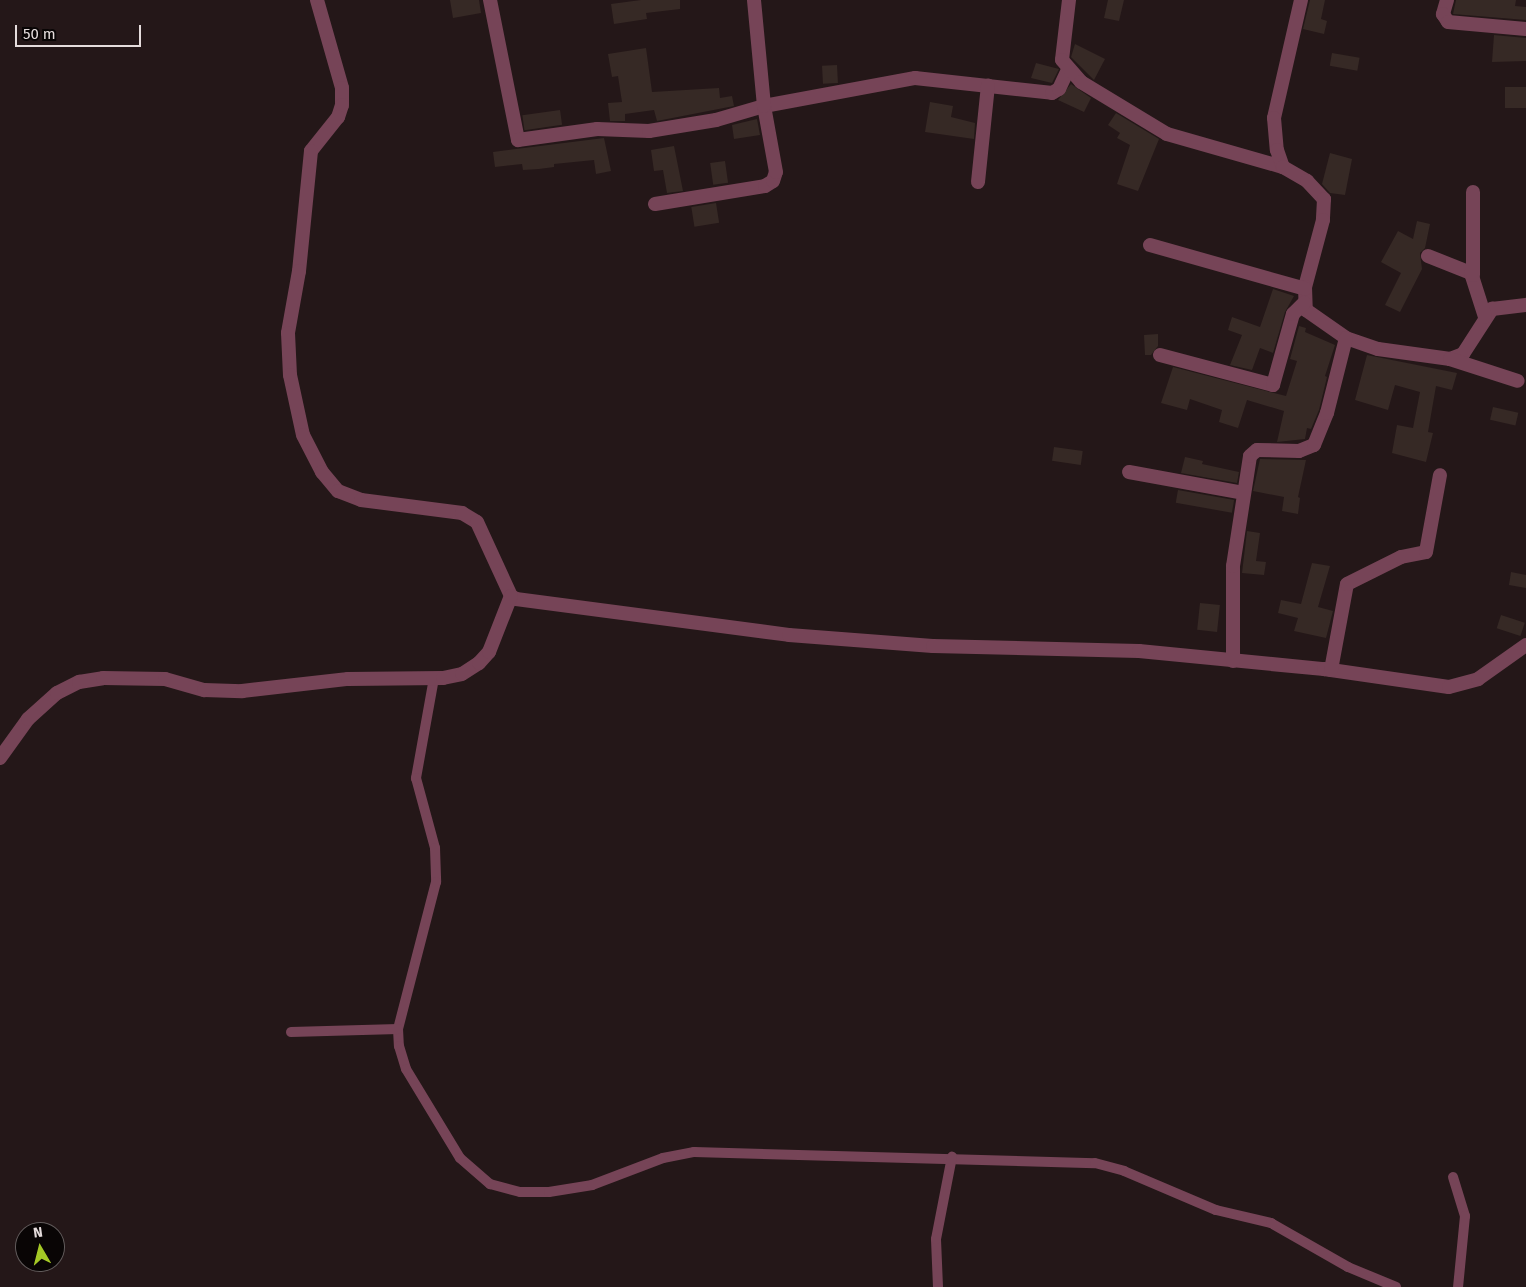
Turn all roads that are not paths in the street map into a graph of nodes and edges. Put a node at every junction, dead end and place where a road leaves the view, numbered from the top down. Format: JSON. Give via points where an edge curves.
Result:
{"nodes":[{"id":1,"x":317,"y":0,"type":"edge"},
{"id":2,"x":490,"y":0,"type":"edge"},
{"id":3,"x":754,"y":0,"type":"edge"},
{"id":4,"x":1069,"y":0,"type":"edge"},
{"id":5,"x":1301,"y":0,"type":"edge"},
{"id":6,"x":1448,"y":0,"type":"edge"},
{"id":7,"x":1526,"y":29,"type":"edge"},
{"id":8,"x":1068,"y":70,"type":"junction"},
{"id":9,"x":988,"y":86,"type":"junction"},
{"id":10,"x":764,"y":106,"type":"junction"},
{"id":11,"x":1283,"y":167,"type":"junction"},
{"id":12,"x":978,"y":182,"type":"dead end"},
{"id":13,"x":1474,"y":192,"type":"dead end"},
{"id":14,"x":655,"y":204,"type":"dead end"},
{"id":15,"x":1150,"y":245,"type":"dead end"},
{"id":16,"x":1428,"y":256,"type":"dead end"},
{"id":17,"x":1473,"y":275,"type":"junction"},
{"id":18,"x":1304,"y":296,"type":"junction"},
{"id":19,"x":1526,"y":305,"type":"edge"},
{"id":20,"x":1485,"y":317,"type":"junction"},
{"id":21,"x":1346,"y":338,"type":"junction"},
{"id":22,"x":1160,"y":355,"type":"dead end"},
{"id":23,"x":1450,"y":359,"type":"junction"},
{"id":24,"x":1518,"y":381,"type":"dead end"},
{"id":25,"x":1129,"y":472,"type":"dead end"},
{"id":26,"x":1440,"y":475,"type":"dead end"},
{"id":27,"x":1243,"y":493,"type":"junction"},
{"id":28,"x":511,"y":596,"type":"junction"},
{"id":29,"x":1526,"y":645,"type":"edge"},
{"id":30,"x":1233,"y":661,"type":"junction"},
{"id":31,"x":1331,"y":670,"type":"junction"},
{"id":32,"x":434,"y":678,"type":"junction"},
{"id":33,"x":0,"y":758,"type":"edge"},
{"id":34,"x":398,"y":1029,"type":"junction"},
{"id":35,"x":291,"y":1032,"type":"dead end"},
{"id":36,"x":952,"y":1157,"type":"junction"},
{"id":37,"x":1453,"y":1177,"type":"dead end"},
{"id":38,"x":938,"y":1287,"type":"edge"},
{"id":39,"x":1396,"y":1287,"type":"edge"},
{"id":40,"x":1458,"y":1287,"type":"edge"}],
"edges":[{"from":1,"to":28,"type":"street","via":[[342,88],[342,105],[338,117],[311,151],[299,271],[288,333],[290,375],[303,435],[322,472],[338,491],[362,500],[462,513],[477,522]]},
{"from":2,"to":10,"type":"street","via":[[518,140],[597,129],[648,131],[720,119]]},
{"from":3,"to":10,"type":"street"},
{"from":4,"to":8,"type":"street","via":[[1061,53]]},
{"from":5,"to":11,"type":"street","via":[[1274,111],[1276,150]]},
{"from":6,"to":7,"type":"street","via":[[1443,14],[1448,22]]},
{"from":8,"to":9,"type":"street","via":[[1060,89],[1052,93]]},
{"from":8,"to":11,"type":"street","via":[[1080,82],[1166,134]]},
{"from":9,"to":10,"type":"street","via":[[915,78]]},
{"from":9,"to":12,"type":"street"},
{"from":10,"to":14,"type":"street","via":[[776,172],[773,181],[765,186]]},
{"from":11,"to":18,"type":"street","via":[[1307,181],[1324,199],[1323,220]]},
{"from":13,"to":17,"type":"street"},
{"from":15,"to":18,"type":"street"},
{"from":16,"to":17,"type":"street"},
{"from":17,"to":20,"type":"street"},
{"from":18,"to":21,"type":"street","via":[[1308,312]]},
{"from":18,"to":22,"type":"street","via":[[1293,314],[1273,384]]},
{"from":19,"to":20,"type":"street","via":[[1494,308]]},
{"from":20,"to":23,"type":"street","via":[[1463,354]]},
{"from":21,"to":23,"type":"street","via":[[1378,349]]},
{"from":21,"to":27,"type":"street","via":[[1327,413],[1314,445],[1299,451],[1254,451]]},
{"from":23,"to":24,"type":"street"},
{"from":25,"to":27,"type":"street"},
{"from":26,"to":31,"type":"street","via":[[1426,552],[1401,556],[1348,584]]},
{"from":27,"to":30,"type":"street","via":[[1233,566]]},
{"from":28,"to":30,"type":"street","via":[[522,601],[789,635],[933,646],[1139,651]]},
{"from":28,"to":32,"type":"street","via":[[489,652],[479,663],[462,674]]},
{"from":29,"to":31,"type":"street","via":[[1478,679],[1449,687]]},
{"from":30,"to":31,"type":"street"},
{"from":32,"to":33,"type":"street","via":[[348,679],[242,691],[204,690],[165,679],[103,678],[79,682],[57,693],[28,719]]},
{"from":32,"to":34,"type":"lane","via":[[416,778],[435,848],[436,882],[422,947]]},
{"from":34,"to":35,"type":"lane"},
{"from":34,"to":36,"type":"lane","via":[[406,1069],[460,1158],[490,1184],[520,1192],[592,1186],[663,1158],[694,1152]]},
{"from":36,"to":38,"type":"lane","via":[[936,1239]]},
{"from":36,"to":39,"type":"lane","via":[[1070,1161],[1124,1171],[1216,1210],[1271,1223],[1348,1267]]},
{"from":37,"to":40,"type":"lane","via":[[1465,1216]]}]}
